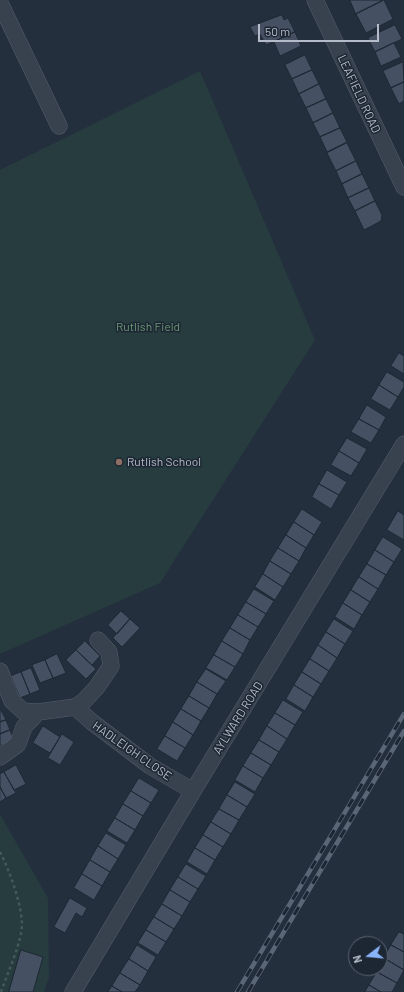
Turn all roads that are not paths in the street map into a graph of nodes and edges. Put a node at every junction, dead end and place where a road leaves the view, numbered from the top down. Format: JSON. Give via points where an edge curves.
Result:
{"nodes":[{"id":1,"x":315,"y":0,"type":"edge"},
{"id":2,"x":0,"y":3,"type":"edge"},
{"id":3,"x":59,"y":126,"type":"dead end"},
{"id":4,"x":404,"y":187,"type":"edge"},
{"id":5,"x":404,"y":444,"type":"edge"},
{"id":6,"x":98,"y":640,"type":"dead end"},
{"id":7,"x":0,"y":671,"type":"edge"},
{"id":8,"x":74,"y":707,"type":"junction"},
{"id":9,"x":38,"y":712,"type":"junction"},
{"id":10,"x":0,"y":757,"type":"edge"},
{"id":11,"x":193,"y":791,"type":"junction"},
{"id":12,"x":73,"y":992,"type":"edge"}],
"edges":[{"from":1,"to":4,"type":"street","name":"LEAFIELD ROAD"},
{"from":2,"to":3,"type":"street"},
{"from":5,"to":11,"type":"street","name":"AYLWARD ROAD"},
{"from":6,"to":8,"type":"street","via":[[109,652],[111,666],[97,687],[84,701]]},
{"from":7,"to":9,"type":"street","via":[[12,700],[23,711]]},
{"from":8,"to":9,"type":"street"},
{"from":8,"to":11,"type":"street","name":"HADLEIGH CLOSE","via":[[150,766]]},
{"from":9,"to":10,"type":"street","via":[[24,727],[18,744]]},
{"from":11,"to":12,"type":"street","name":"AYLWARD ROAD"}]}
